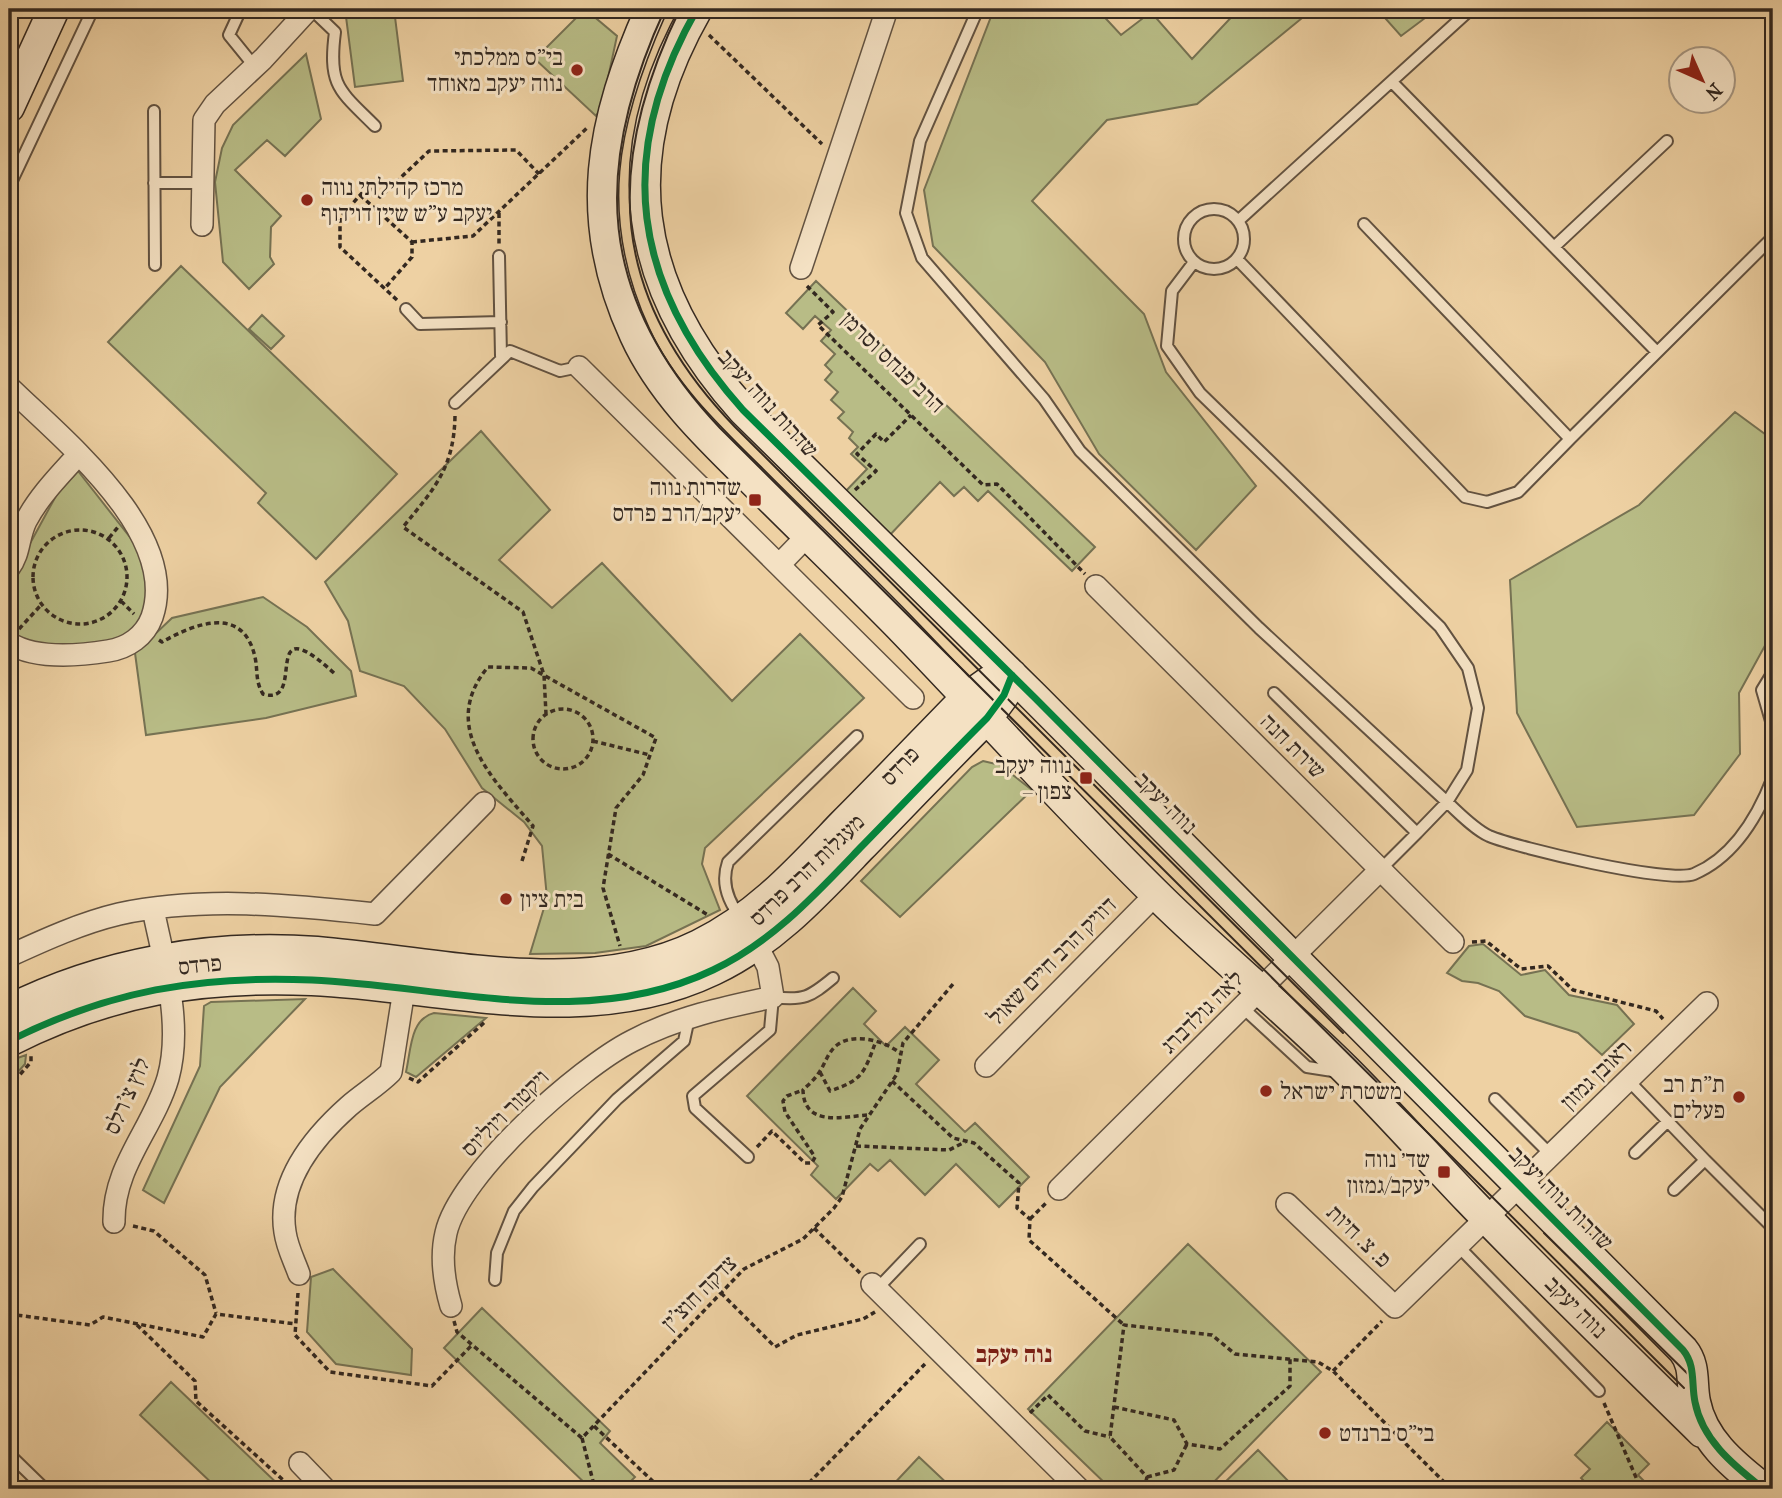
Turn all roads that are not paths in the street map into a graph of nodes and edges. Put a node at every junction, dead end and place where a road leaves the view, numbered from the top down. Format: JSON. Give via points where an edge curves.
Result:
{"nodes":[{"id":1,"x":54,"y":9,"type":"edge"},
{"id":2,"x":93,"y":9,"type":"edge"},
{"id":3,"x":241,"y":9,"type":"edge"},
{"id":4,"x":310,"y":9,"type":"edge"},
{"id":5,"x":651,"y":9,"type":"edge"},
{"id":6,"x":887,"y":9,"type":"edge"},
{"id":7,"x":978,"y":9,"type":"edge"},
{"id":8,"x":1471,"y":9,"type":"edge"},
{"id":9,"x":701,"y":20,"type":"edge"},
{"id":10,"x":255,"y":67,"type":"junction"},
{"id":11,"x":1392,"y":82,"type":"junction"},
{"id":12,"x":9,"y":107,"type":"edge"},
{"id":13,"x":154,"y":111,"type":"dead end"},
{"id":14,"x":375,"y":126,"type":"dead end"},
{"id":15,"x":1667,"y":141,"type":"dead end"},
{"id":16,"x":155,"y":183,"type":"junction"},
{"id":17,"x":202,"y":183,"type":"junction"},
{"id":18,"x":9,"y":187,"type":"edge"},
{"id":19,"x":1238,"y":221,"type":"junction"},
{"id":20,"x":1364,"y":224,"type":"dead end"},
{"id":21,"x":202,"y":226,"type":"dead end"},
{"id":22,"x":1773,"y":237,"type":"edge"},
{"id":23,"x":1554,"y":247,"type":"junction"},
{"id":24,"x":499,"y":256,"type":"road end"},
{"id":25,"x":1237,"y":259,"type":"junction"},
{"id":26,"x":1194,"y":262,"type":"junction"},
{"id":27,"x":155,"y":265,"type":"dead end"},
{"id":28,"x":801,"y":268,"type":"road end"},
{"id":29,"x":407,"y":309,"type":"road end"},
{"id":30,"x":501,"y":322,"type":"junction"},
{"id":31,"x":1656,"y":351,"type":"junction"},
{"id":32,"x":501,"y":356,"type":"junction"},
{"id":33,"x":579,"y":367,"type":"joint"},
{"id":34,"x":9,"y":387,"type":"edge"},
{"id":35,"x":455,"y":403,"type":"road end"},
{"id":36,"x":1570,"y":439,"type":"junction"},
{"id":37,"x":78,"y":455,"type":"junction"},
{"id":38,"x":807,"y":536,"type":"junction"},
{"id":39,"x":779,"y":565,"type":"junction"},
{"id":40,"x":9,"y":568,"type":"edge"},
{"id":41,"x":1096,"y":586,"type":"road end"},
{"id":42,"x":13,"y":637,"type":"edge"},
{"id":43,"x":1773,"y":672,"type":"edge"},
{"id":44,"x":1012,"y":675,"type":"junction"},
{"id":45,"x":1274,"y":694,"type":"dead end"},
{"id":46,"x":913,"y":698,"type":"dead end"},
{"id":47,"x":976,"y":708,"type":"junction"},
{"id":48,"x":1773,"y":729,"type":"edge"},
{"id":49,"x":857,"y":736,"type":"dead end"},
{"id":50,"x":1773,"y":777,"type":"edge"},
{"id":51,"x":1447,"y":802,"type":"junction"},
{"id":52,"x":484,"y":803,"type":"dead end"},
{"id":53,"x":1418,"y":833,"type":"junction"},
{"id":54,"x":1380,"y":870,"type":"junction"},
{"id":55,"x":1156,"y":894,"type":"junction"},
{"id":56,"x":153,"y":909,"type":"junction"},
{"id":57,"x":744,"y":931,"type":"junction"},
{"id":58,"x":1453,"y":942,"type":"road end"},
{"id":59,"x":9,"y":956,"type":"edge"},
{"id":60,"x":1293,"y":958,"type":"junction"},
{"id":61,"x":166,"y":974,"type":"junction"},
{"id":62,"x":406,"y":975,"type":"junction"},
{"id":63,"x":833,"y":978,"type":"dead end"},
{"id":64,"x":773,"y":997,"type":"junction"},
{"id":65,"x":1251,"y":1000,"type":"junction"},
{"id":66,"x":1707,"y":1003,"type":"dead end"},
{"id":67,"x":9,"y":1010,"type":"edge"},
{"id":68,"x":689,"y":1018,"type":"junction"},
{"id":69,"x":9,"y":1041,"type":"edge"},
{"id":70,"x":986,"y":1066,"type":"dead end"},
{"id":71,"x":1628,"y":1080,"type":"junction"},
{"id":72,"x":1495,"y":1099,"type":"dead end"},
{"id":73,"x":1668,"y":1121,"type":"junction"},
{"id":74,"x":1635,"y":1153,"type":"dead end"},
{"id":75,"x":1551,"y":1155,"type":"junction"},
{"id":76,"x":748,"y":1157,"type":"road end"},
{"id":77,"x":1704,"y":1160,"type":"junction"},
{"id":78,"x":1521,"y":1185,"type":"junction"},
{"id":79,"x":1059,"y":1189,"type":"road end"},
{"id":80,"x":1674,"y":1190,"type":"dead end"},
{"id":81,"x":1287,"y":1204,"type":"dead end"},
{"id":82,"x":1487,"y":1218,"type":"junction"},
{"id":83,"x":114,"y":1222,"type":"road end"},
{"id":84,"x":1773,"y":1228,"type":"edge"},
{"id":85,"x":920,"y":1244,"type":"dead end"},
{"id":86,"x":1458,"y":1246,"type":"junction"},
{"id":87,"x":299,"y":1274,"type":"road end"},
{"id":88,"x":495,"y":1280,"type":"dead end"},
{"id":89,"x":880,"y":1292,"type":"joint"},
{"id":90,"x":451,"y":1306,"type":"road end"},
{"id":91,"x":1395,"y":1307,"type":"joint"},
{"id":92,"x":1598,"y":1391,"type":"road end"},
{"id":93,"x":1710,"y":1440,"type":"junction"},
{"id":94,"x":9,"y":1454,"type":"edge"},
{"id":95,"x":300,"y":1463,"type":"dead end"},
{"id":96,"x":1764,"y":1485,"type":"edge"},
{"id":97,"x":45,"y":1489,"type":"edge"},
{"id":98,"x":325,"y":1489,"type":"edge"},
{"id":99,"x":1079,"y":1489,"type":"edge"}],
"edges":[{"from":1,"to":12,"type":"street"},
{"from":2,"to":18,"type":"lane"},
{"from":3,"to":10,"type":"lane","via":[[229,35]]},
{"from":4,"to":10,"type":"street"},
{"from":4,"to":14,"type":"lane","via":[[335,32],[334,80]]},
{"from":5,"to":38,"type":"street","via":[[616,95],[607,133],[603,190],[607,246],[617,288],[636,339],[684,410]]},
{"from":6,"to":28,"type":"street"},
{"from":7,"to":51,"type":"lane","via":[[920,141],[906,213],[922,258],[1044,399],[1080,451],[1259,628]]},
{"from":8,"to":11,"type":"lane"},
{"from":9,"to":44,"type":"street","name":"שדרות נווה יעקב","via":[[669,66],[650,136],[645,191],[651,252],[674,313],[716,380]]},
{"from":10,"to":17,"type":"street","via":[[204,120]]},
{"from":11,"to":19,"type":"lane"},
{"from":11,"to":23,"type":"lane"},
{"from":13,"to":16,"type":"lane"},
{"from":15,"to":23,"type":"lane"},
{"from":16,"to":17,"type":"lane"},
{"from":16,"to":27,"type":"lane"},
{"from":17,"to":21,"type":"street"},
{"from":19,"to":25,"type":"lane","via":[[1244,242]]},
{"from":19,"to":26,"type":"lane","via":[[1216,208],[1195,215],[1184,234],[1184,246]]},
{"from":20,"to":36,"type":"lane"},
{"from":22,"to":31,"type":"lane"},
{"from":23,"to":31,"type":"lane"},
{"from":24,"to":30,"type":"lane"},
{"from":25,"to":26,"type":"lane","via":[[1214,269]]},
{"from":25,"to":36,"type":"lane","via":[[1465,497],[1487,502],[1518,492]]},
{"from":26,"to":51,"type":"lane","via":[[1172,291],[1167,346],[1200,393],[1440,627],[1468,668],[1478,708],[1467,770]]},
{"from":29,"to":30,"type":"lane","via":[[420,324]]},
{"from":30,"to":32,"type":"lane"},
{"from":31,"to":36,"type":"lane"},
{"from":32,"to":33,"type":"lane","via":[[510,351],[560,371]]},
{"from":32,"to":35,"type":"lane"},
{"from":33,"to":39,"type":"street"},
{"from":34,"to":37,"type":"street"},
{"from":37,"to":40,"type":"street","via":[[26,522]]},
{"from":37,"to":42,"type":"street","via":[[115,492],[139,530],[156,591],[155,607],[136,639],[106,652],[34,654]]},
{"from":38,"to":39,"type":"street"},
{"from":38,"to":47,"type":"street"},
{"from":39,"to":46,"type":"street"},
{"from":41,"to":54,"type":"street","name":"שירת חנה"},
{"from":43,"to":48,"type":"lane","via":[[1762,690]]},
{"from":44,"to":47,"type":"street","via":[[990,681]]},
{"from":44,"to":60,"type":"street","name":"נווה יעקב"},
{"from":45,"to":53,"type":"lane"},
{"from":47,"to":55,"type":"street"},
{"from":47,"to":57,"type":"street","name":"פרדס","via":[[780,890]]},
{"from":49,"to":57,"type":"lane","via":[[728,862],[724,873],[727,892]]},
{"from":50,"to":51,"type":"lane","via":[[1763,802],[1733,848],[1692,875],[1654,874],[1487,835]]},
{"from":51,"to":53,"type":"lane"},
{"from":52,"to":56,"type":"street","via":[[375,914],[201,902]]},
{"from":53,"to":54,"type":"lane"},
{"from":54,"to":58,"type":"street","name":"שירת חנה"},
{"from":54,"to":60,"type":"street","name":"לאה גולדברג"},
{"from":55,"to":65,"type":"street"},
{"from":55,"to":70,"type":"street","name":"דוויק הרב חיים שאול"},
{"from":56,"to":59,"type":"street","via":[[87,924]]},
{"from":56,"to":61,"type":"street","name":"לוץ צ'רלס"},
{"from":57,"to":62,"type":"street","name":"מעגלות הרב פרדס","via":[[627,968]]},
{"from":57,"to":62,"type":"street","name":"מעגלות הרב פרדס","via":[[712,971],[626,997],[508,1001]]},
{"from":57,"to":64,"type":"street","via":[[768,967]]},
{"from":60,"to":65,"type":"street","name":"לאה גולדברג"},
{"from":60,"to":78,"type":"street","name":"שדרות נווה יעקב"},
{"from":61,"to":62,"type":"street","name":"פרדס","via":[[209,982]]},
{"from":61,"to":67,"type":"street","name":"פרדס","via":[[107,970]]},
{"from":61,"to":69,"type":"street","name":"פרדס"},
{"from":61,"to":83,"type":"street","name":"לוץ צ'רלס","via":[[175,1042],[172,1062],[121,1176]]},
{"from":62,"to":87,"type":"street","via":[[391,1072],[328,1125],[298,1166],[289,1189],[285,1232]]},
{"from":63,"to":64,"type":"lane","via":[[812,996],[797,1000]]},
{"from":64,"to":68,"type":"street","name":"ויקטור ויוליוס"},
{"from":64,"to":76,"type":"lane","via":[[770,1030],[693,1096],[695,1108]]},
{"from":65,"to":79,"type":"street","name":"לאה גולדברג"},
{"from":65,"to":82,"type":"street","name":"נווה יעקב","via":[[1347,1071]]},
{"from":66,"to":71,"type":"street","name":"ראובן גמזון"},
{"from":68,"to":88,"type":"lane","via":[[684,1041],[617,1099],[514,1211],[497,1253]]},
{"from":68,"to":90,"type":"street","name":"ויקטור ויוליוס","via":[[654,1030],[594,1065],[552,1099],[481,1171],[446,1231],[444,1283]]},
{"from":71,"to":73,"type":"lane"},
{"from":71,"to":75,"type":"street","name":"ראובן גמזון"},
{"from":72,"to":75,"type":"lane"},
{"from":73,"to":74,"type":"lane"},
{"from":73,"to":77,"type":"lane"},
{"from":75,"to":78,"type":"street","name":"ראובן גמזון"},
{"from":77,"to":80,"type":"lane"},
{"from":77,"to":84,"type":"lane"},
{"from":78,"to":82,"type":"street","name":"ראובן גמזון"},
{"from":78,"to":93,"type":"street","name":"שדרות נווה יעקב","via":[[1688,1356],[1698,1415]]},
{"from":81,"to":91,"type":"street","name":"פ. צ. חיות"},
{"from":82,"to":86,"type":"street","name":"ראובן גמזון"},
{"from":82,"to":93,"type":"street","name":"נווה יעקב"},
{"from":85,"to":89,"type":"lane"},
{"from":86,"to":91,"type":"street","name":"ראובן גמזון"},
{"from":86,"to":92,"type":"lane"},
{"from":89,"to":99,"type":"street"},
{"from":93,"to":96,"type":"street","name":"שדרות נווה יעקב"},
{"from":94,"to":97,"type":"lane"},
{"from":95,"to":98,"type":"street"}]}
